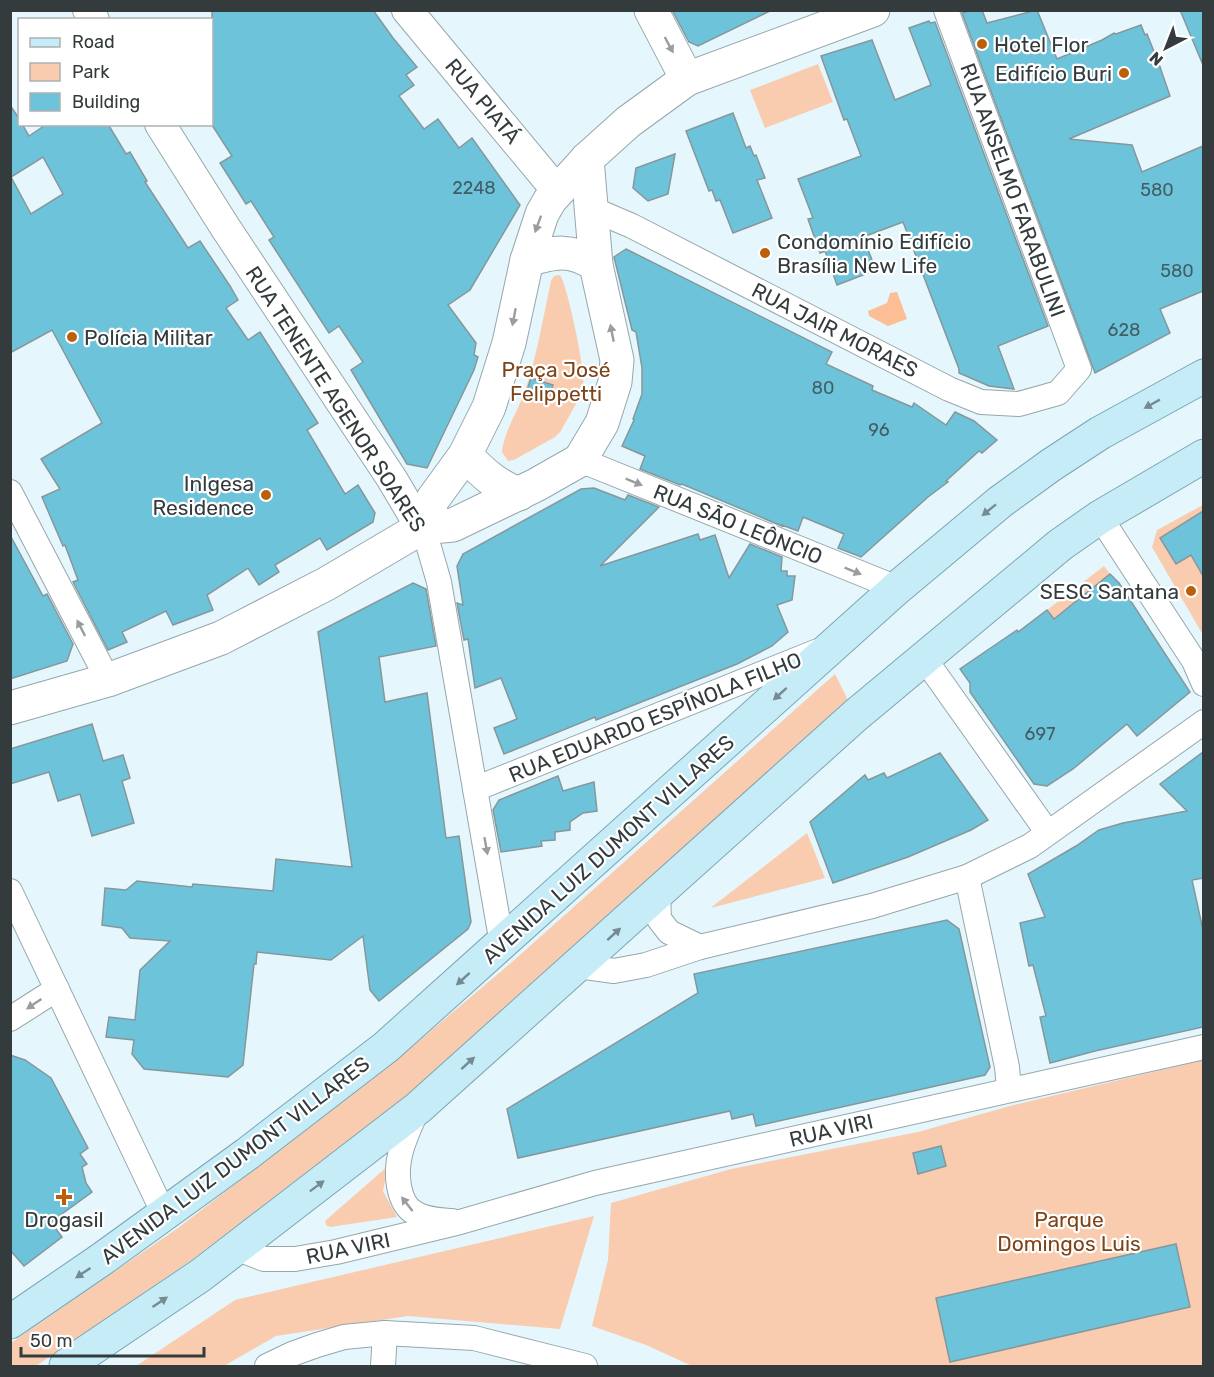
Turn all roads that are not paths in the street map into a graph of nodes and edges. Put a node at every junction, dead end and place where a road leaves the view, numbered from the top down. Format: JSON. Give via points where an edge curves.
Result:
{"nodes":[{"id":1,"x":407,"y":10,"type":"edge"},
{"id":2,"x":651,"y":10,"type":"edge"},
{"id":3,"x":873,"y":10,"type":"edge"},
{"id":4,"x":946,"y":10,"type":"edge"},
{"id":5,"x":687,"y":80,"type":"junction"},
{"id":6,"x":161,"y":126,"type":"edge"},
{"id":7,"x":587,"y":159,"type":"junction"},
{"id":8,"x":558,"y":192,"type":"junction"},
{"id":9,"x":590,"y":208,"type":"junction"},
{"id":10,"x":527,"y":260,"type":"junction"},
{"id":11,"x":596,"y":265,"type":"junction"},
{"id":12,"x":1079,"y":369,"type":"joint"},
{"id":13,"x":1203,"y":376,"type":"edge"},
{"id":14,"x":465,"y":455,"type":"junction"},
{"id":15,"x":1203,"y":456,"type":"edge"},
{"id":16,"x":579,"y":460,"type":"junction"},
{"id":17,"x":10,"y":492,"type":"edge"},
{"id":18,"x":519,"y":494,"type":"junction"},
{"id":19,"x":1101,"y":517,"type":"junction"},
{"id":20,"x":421,"y":528,"type":"junction"},
{"id":21,"x":897,"y":588,"type":"junction"},
{"id":22,"x":834,"y":645,"type":"junction"},
{"id":23,"x":924,"y":658,"type":"junction"},
{"id":24,"x":108,"y":680,"type":"junction"},
{"id":25,"x":1203,"y":684,"type":"edge"},
{"id":26,"x":10,"y":708,"type":"edge"},
{"id":27,"x":1200,"y":726,"type":"edge"},
{"id":28,"x":475,"y":789,"type":"junction"},
{"id":29,"x":1048,"y":833,"type":"junction"},
{"id":30,"x":967,"y":877,"type":"junction"},
{"id":31,"x":10,"y":891,"type":"edge"},
{"id":32,"x":658,"y":894,"type":"junction"},
{"id":33,"x":502,"y":944,"type":"junction"},
{"id":34,"x":700,"y":947,"type":"junction"},
{"id":35,"x":578,"y":966,"type":"junction"},
{"id":36,"x":57,"y":989,"type":"junction"},
{"id":37,"x":10,"y":1019,"type":"edge"},
{"id":38,"x":1203,"y":1047,"type":"edge"},
{"id":39,"x":1009,"y":1089,"type":"junction"},
{"id":40,"x":418,"y":1108,"type":"junction"},
{"id":41,"x":164,"y":1214,"type":"junction"},
{"id":42,"x":460,"y":1222,"type":"junction"},
{"id":43,"x":236,"y":1248,"type":"junction"},
{"id":44,"x":10,"y":1322,"type":"edge"},
{"id":45,"x":385,"y":1332,"type":"junction"},
{"id":46,"x":88,"y":1357,"type":"edge"},
{"id":47,"x":66,"y":1366,"type":"edge"},
{"id":48,"x":267,"y":1366,"type":"edge"},
{"id":49,"x":383,"y":1366,"type":"edge"},
{"id":50,"x":585,"y":1366,"type":"edge"}],
"edges":[{"from":1,"to":8,"type":"street","name":"RUA PIATÁ"},
{"from":2,"to":5,"type":"main road","one_way":true},
{"from":3,"to":5,"type":"main road"},
{"from":4,"to":12,"type":"street","name":"RUA ANSELMO FARABULINI"},
{"from":5,"to":7,"type":"main road","via":[[628,122]]},
{"from":6,"to":20,"type":"street","name":"RUA TENENTE AGENOR SOARES"},
{"from":7,"to":8,"type":"main road"},
{"from":7,"to":9,"type":"main road"},
{"from":8,"to":10,"type":"main road","one_way":true,"via":[[542,214]]},
{"from":9,"to":11,"type":"main road"},
{"from":9,"to":12,"type":"street","name":"RUA JAIR MORAES","via":[[981,402],[1009,405],[1058,393]]},
{"from":10,"to":11,"type":"main road","via":[[570,252]]},
{"from":10,"to":14,"type":"main road","one_way":true,"via":[[495,392]]},
{"from":16,"to":11,"type":"main road","one_way":true,"via":[[603,423],[616,371]]},
{"from":13,"to":21,"type":"main road","name":"AVENIDA LUIZ DUMONT VILLARES","one_way":true,"via":[[1051,465],[992,508]]},
{"from":14,"to":18,"type":"main road","via":[[486,476]]},
{"from":14,"to":20,"type":"main road","via":[[433,500]]},
{"from":15,"to":19,"type":"main road"},
{"from":16,"to":18,"type":"main road"},
{"from":16,"to":21,"type":"street","name":"RUA SÃO LEÔNCIO","one_way":true},
{"from":24,"to":17,"type":"street","one_way":true},
{"from":18,"to":20,"type":"main road","via":[[453,525]]},
{"from":19,"to":23,"type":"main road","via":[[1060,545]]},
{"from":19,"to":25,"type":"street","via":[[1194,661]]},
{"from":20,"to":24,"type":"main road","via":[[326,584],[221,638]]},
{"from":20,"to":28,"type":"street","name":"RUA TENENTE AGENOR SOARES","via":[[439,582]]},
{"from":21,"to":22,"type":"main road","name":"AVENIDA LUIZ DUMONT VILLARES"},
{"from":22,"to":28,"type":"street","name":"RUA EDUARDO ESPÍNOLA FILHO"},
{"from":22,"to":33,"type":"main road","name":"AVENIDA LUIZ DUMONT VILLARES","one_way":true},
{"from":23,"to":29,"type":"street"},
{"from":23,"to":32,"type":"main road"},
{"from":24,"to":26,"type":"main road"},
{"from":27,"to":29,"type":"street"},
{"from":28,"to":33,"type":"street","name":"RUA TENENTE AGENOR SOARES","one_way":true},
{"from":29,"to":30,"type":"street"},
{"from":30,"to":34,"type":"street","via":[[872,906]]},
{"from":30,"to":39,"type":"street"},
{"from":31,"to":36,"type":"street"},
{"from":32,"to":34,"type":"street","via":[[659,919],[669,932]]},
{"from":35,"to":32,"type":"main road","one_way":true},
{"from":33,"to":41,"type":"main road","name":"AVENIDA LUIZ DUMONT VILLARES","one_way":true,"via":[[386,1047]]},
{"from":34,"to":35,"type":"street","via":[[614,971]]},
{"from":40,"to":35,"type":"main road","one_way":true},
{"from":36,"to":37,"type":"street","one_way":true},
{"from":36,"to":41,"type":"street"},
{"from":38,"to":39,"type":"street","name":"RUA VIRI"},
{"from":39,"to":42,"type":"street","name":"RUA VIRI","via":[[594,1183]]},
{"from":42,"to":40,"type":"street","name":"RUA VIRI","one_way":true,"via":[[414,1213],[401,1198],[396,1166]]},
{"from":43,"to":40,"type":"main road","one_way":true},
{"from":41,"to":44,"type":"main road","name":"AVENIDA LUIZ DUMONT VILLARES","one_way":true},
{"from":42,"to":43,"type":"street","name":"RUA VIRI","via":[[295,1259],[264,1259]]},
{"from":46,"to":43,"type":"main road","one_way":true},
{"from":45,"to":48,"type":"street","via":[[344,1337]]},
{"from":45,"to":49,"type":"street"},
{"from":45,"to":50,"type":"street","via":[[474,1338]]},
{"from":46,"to":47,"type":"main road"}]}
